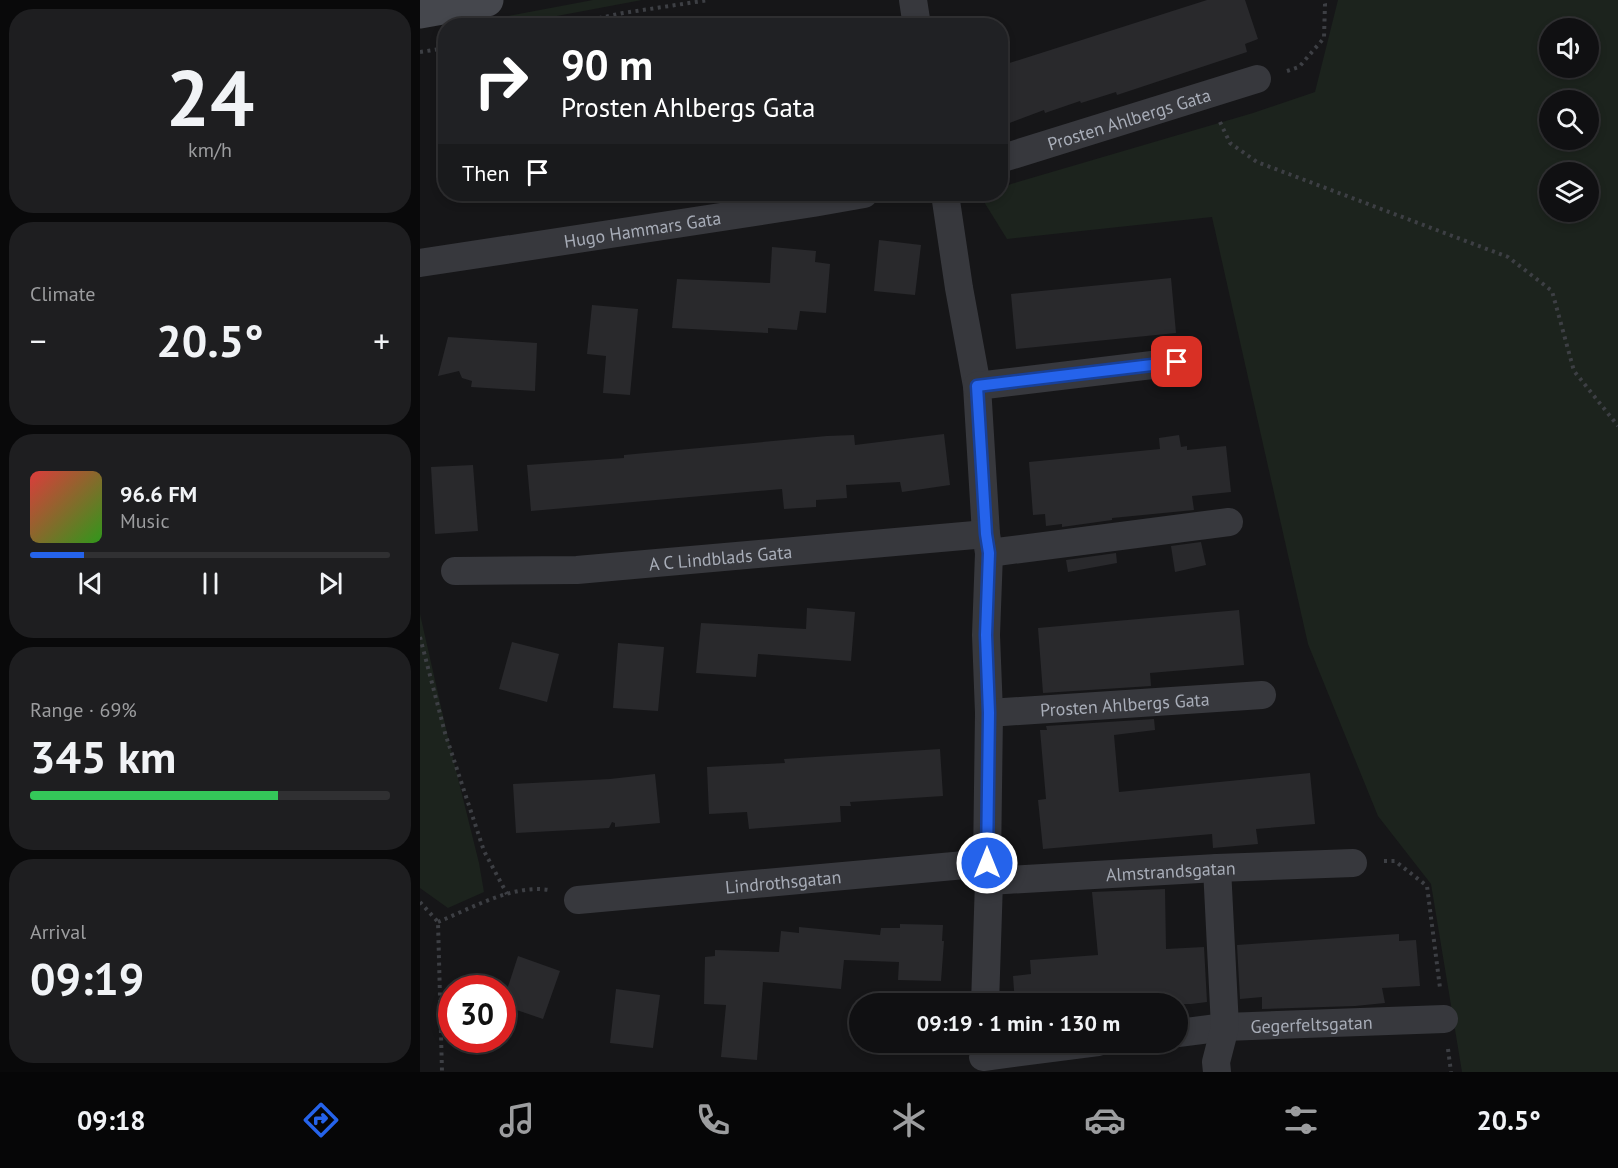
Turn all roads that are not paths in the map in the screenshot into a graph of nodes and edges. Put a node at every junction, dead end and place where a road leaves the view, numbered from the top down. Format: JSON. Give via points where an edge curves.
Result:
{"nodes":[{"id":1,"x":487,"y":0,"type":"edge"},
{"id":2,"x":913,"y":0,"type":"edge"},
{"id":3,"x":420,"y":12,"type":"edge"},
{"id":4,"x":916,"y":18,"type":"edge"},
{"id":5,"x":1257,"y":78,"type":"road end"},
{"id":6,"x":1008,"y":156,"type":"edge"},
{"id":7,"x":824,"y":201,"type":"edge"},
{"id":8,"x":946,"y":201,"type":"edge"},
{"id":9,"x":420,"y":263,"type":"edge"},
{"id":10,"x":1177,"y":362,"type":"dead end"},
{"id":11,"x":977,"y":386,"type":"junction"},
{"id":12,"x":1229,"y":522,"type":"dead end"},
{"id":13,"x":988,"y":544,"type":"junction"},
{"id":14,"x":455,"y":571,"type":"dead end"},
{"id":15,"x":1262,"y":695,"type":"dead end"},
{"id":16,"x":989,"y":713,"type":"junction"},
{"id":17,"x":1353,"y":863,"type":"road end"},
{"id":18,"x":1217,"y":868,"type":"junction"},
{"id":19,"x":988,"y":872,"type":"junction"},
{"id":20,"x":578,"y":900,"type":"dead end"},
{"id":21,"x":985,"y":993,"type":"edge"},
{"id":22,"x":1444,"y":1019,"type":"road end"},
{"id":23,"x":1225,"y":1027,"type":"junction"},
{"id":24,"x":1188,"y":1032,"type":"edge"},
{"id":25,"x":1014,"y":1053,"type":"edge"},
{"id":26,"x":983,"y":1057,"type":"edge"},
{"id":27,"x":1217,"y":1072,"type":"edge"}],
"edges":[{"from":1,"to":3,"type":"street"},
{"from":2,"to":4,"type":"street"},
{"from":5,"to":6,"type":"street","name":"Prosten Ahlbergs Gata"},
{"from":7,"to":9,"type":"street","name":"Hugo Hammars Gata"},
{"from":8,"to":11,"type":"street"},
{"from":10,"to":11,"type":"street"},
{"from":11,"to":13,"type":"street"},
{"from":12,"to":13,"type":"street"},
{"from":13,"to":14,"type":"street","name":"A C Lindblads Gata","via":[[577,570]]},
{"from":13,"to":16,"type":"street"},
{"from":15,"to":16,"type":"street","name":"Prosten Ahlbergs Gata"},
{"from":16,"to":19,"type":"street"},
{"from":17,"to":18,"type":"street","name":"Almstrandsgatan"},
{"from":18,"to":19,"type":"street","name":"Almstrandsgatan"},
{"from":18,"to":23,"type":"street"},
{"from":19,"to":20,"type":"street","name":"Lindrothsgatan"},
{"from":19,"to":21,"type":"street"},
{"from":22,"to":23,"type":"street","name":"Gegerfeltsgatan"},
{"from":23,"to":24,"type":"street","name":"Gegerfeltsgatan"},
{"from":23,"to":27,"type":"street"},
{"from":25,"to":26,"type":"street"}]}
